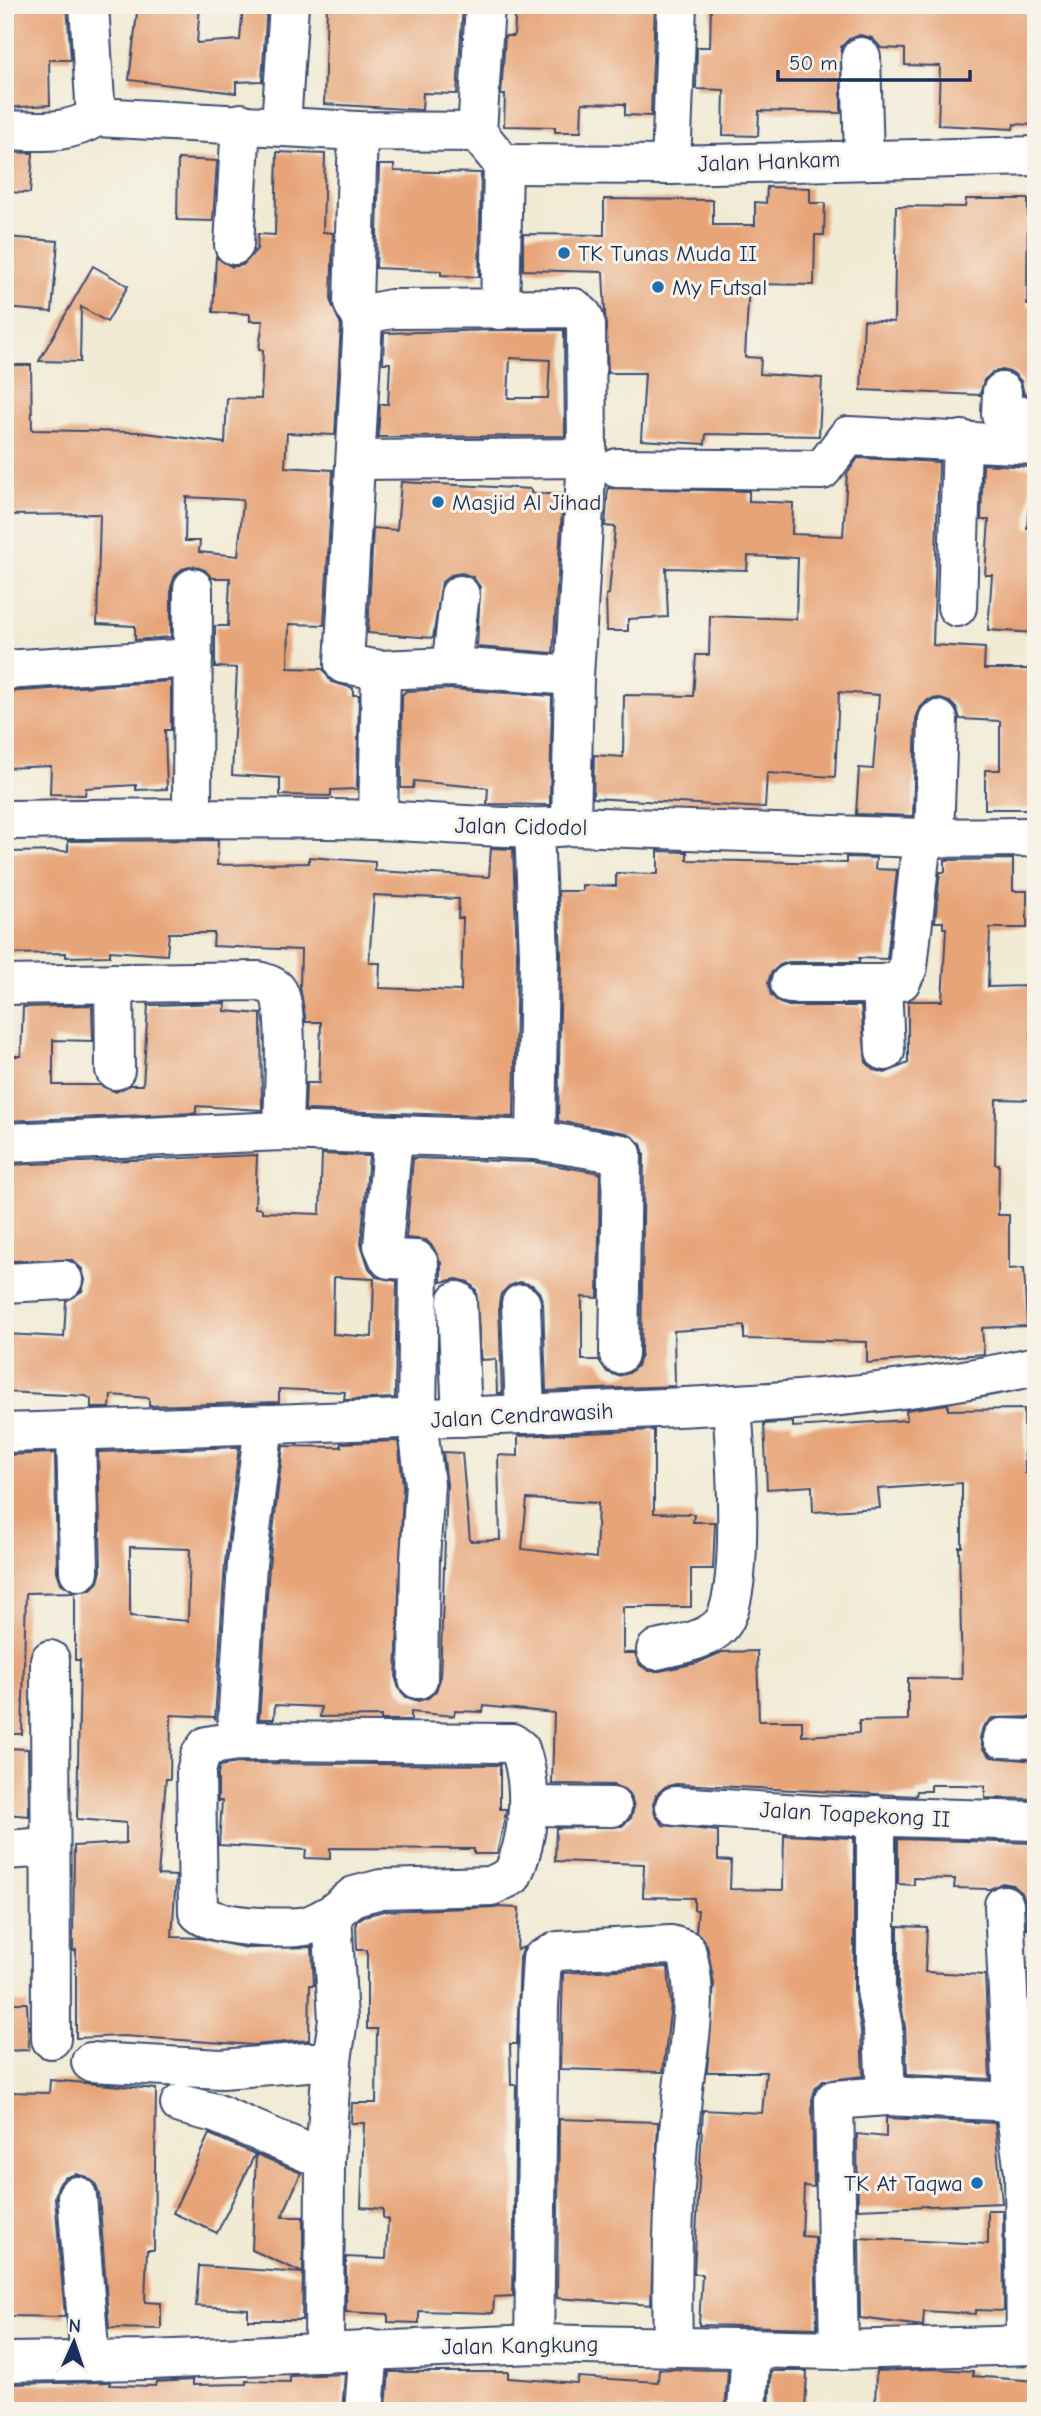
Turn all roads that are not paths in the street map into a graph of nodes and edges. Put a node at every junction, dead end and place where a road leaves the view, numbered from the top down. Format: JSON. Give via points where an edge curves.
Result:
{"nodes":[{"id":1,"x":89,"y":5,"type":"edge"},
{"id":2,"x":289,"y":5,"type":"edge"},
{"id":3,"x":485,"y":5,"type":"edge"},
{"id":4,"x":677,"y":5,"type":"edge"},
{"id":5,"x":861,"y":57,"type":"dead end"},
{"id":6,"x":96,"y":117,"type":"junction"},
{"id":7,"x":241,"y":123,"type":"junction"},
{"id":8,"x":281,"y":125,"type":"junction"},
{"id":9,"x":5,"y":130,"type":"edge"},
{"id":10,"x":358,"y":131,"type":"junction"},
{"id":11,"x":477,"y":132,"type":"junction"},
{"id":12,"x":1036,"y":156,"type":"edge"},
{"id":13,"x":864,"y":158,"type":"junction"},
{"id":14,"x":503,"y":164,"type":"junction"},
{"id":15,"x":671,"y":165,"type":"junction"},
{"id":16,"x":234,"y":245,"type":"dead end"},
{"id":17,"x":499,"y":310,"type":"junction"},
{"id":18,"x":363,"y":320,"type":"junction"},
{"id":19,"x":1002,"y":392,"type":"dead end"},
{"id":20,"x":1036,"y":417,"type":"edge"},
{"id":21,"x":962,"y":440,"type":"junction"},
{"id":22,"x":1036,"y":444,"type":"edge"},
{"id":23,"x":356,"y":460,"type":"junction"},
{"id":24,"x":602,"y":463,"type":"junction"},
{"id":25,"x":193,"y":588,"type":"dead end"},
{"id":26,"x":460,"y":596,"type":"dead end"},
{"id":27,"x":957,"y":607,"type":"dead end"},
{"id":28,"x":193,"y":657,"type":"junction"},
{"id":29,"x":452,"y":667,"type":"junction"},
{"id":30,"x":5,"y":670,"type":"edge"},
{"id":31,"x":381,"y":670,"type":"junction"},
{"id":32,"x":574,"y":676,"type":"junction"},
{"id":33,"x":938,"y":720,"type":"dead end"},
{"id":34,"x":192,"y":817,"type":"junction"},
{"id":35,"x":5,"y":820,"type":"edge"},
{"id":36,"x":378,"y":820,"type":"junction"},
{"id":37,"x":572,"y":826,"type":"junction"},
{"id":38,"x":534,"y":829,"type":"junction"},
{"id":39,"x":1036,"y":837,"type":"edge"},
{"id":40,"x":928,"y":838,"type":"junction"},
{"id":41,"x":114,"y":983,"type":"junction"},
{"id":42,"x":790,"y":984,"type":"dead end"},
{"id":43,"x":5,"y":985,"type":"edge"},
{"id":44,"x":882,"y":985,"type":"junction"},
{"id":45,"x":885,"y":1051,"type":"dead end"},
{"id":46,"x":115,"y":1070,"type":"dead end"},
{"id":47,"x":283,"y":1131,"type":"junction"},
{"id":48,"x":393,"y":1136,"type":"junction"},
{"id":49,"x":536,"y":1140,"type":"junction"},
{"id":50,"x":5,"y":1143,"type":"edge"},
{"id":51,"x":63,"y":1280,"type":"dead end"},
{"id":52,"x":5,"y":1283,"type":"edge"},
{"id":53,"x":457,"y":1301,"type":"dead end"},
{"id":54,"x":521,"y":1304,"type":"dead end"},
{"id":55,"x":619,"y":1354,"type":"dead end"},
{"id":56,"x":1036,"y":1366,"type":"edge"},
{"id":57,"x":732,"y":1405,"type":"junction"},
{"id":58,"x":525,"y":1414,"type":"junction"},
{"id":59,"x":462,"y":1417,"type":"junction"},
{"id":60,"x":417,"y":1420,"type":"junction"},
{"id":61,"x":264,"y":1424,"type":"junction"},
{"id":62,"x":76,"y":1431,"type":"junction"},
{"id":63,"x":5,"y":1433,"type":"edge"},
{"id":64,"x":79,"y":1571,"type":"dead end"},
{"id":65,"x":656,"y":1650,"type":"dead end"},
{"id":66,"x":50,"y":1660,"type":"dead end"},
{"id":67,"x":418,"y":1679,"type":"dead end"},
{"id":68,"x":236,"y":1741,"type":"junction"},
{"id":69,"x":529,"y":1805,"type":"junction"},
{"id":70,"x":675,"y":1806,"type":"dead end"},
{"id":71,"x":612,"y":1807,"type":"dead end"},
{"id":72,"x":876,"y":1815,"type":"junction"},
{"id":73,"x":1036,"y":1821,"type":"edge"},
{"id":74,"x":49,"y":1847,"type":"junction"},
{"id":75,"x":5,"y":1850,"type":"edge"},
{"id":76,"x":1004,"y":1905,"type":"dead end"},
{"id":77,"x":332,"y":1914,"type":"junction"},
{"id":78,"x":51,"y":2039,"type":"dead end"},
{"id":79,"x":332,"y":2060,"type":"junction"},
{"id":80,"x":91,"y":2062,"type":"dead end"},
{"id":81,"x":886,"y":2096,"type":"junction"},
{"id":82,"x":1021,"y":2102,"type":"edge"},
{"id":83,"x":180,"y":2104,"type":"dead end"},
{"id":84,"x":325,"y":2160,"type":"junction"},
{"id":85,"x":77,"y":2196,"type":"dead end"},
{"id":86,"x":534,"y":2344,"type":"junction"},
{"id":87,"x":673,"y":2344,"type":"junction"},
{"id":88,"x":1031,"y":2345,"type":"edge"},
{"id":89,"x":751,"y":2348,"type":"junction"},
{"id":90,"x":369,"y":2349,"type":"junction"},
{"id":91,"x":839,"y":2350,"type":"junction"},
{"id":92,"x":324,"y":2353,"type":"junction"},
{"id":93,"x":90,"y":2361,"type":"junction"},
{"id":94,"x":5,"y":2362,"type":"edge"},
{"id":95,"x":364,"y":2411,"type":"edge"},
{"id":96,"x":747,"y":2411,"type":"edge"}],
"edges":[{"from":1,"to":6,"type":"street"},
{"from":2,"to":8,"type":"street"},
{"from":3,"to":11,"type":"street"},
{"from":4,"to":15,"type":"street"},
{"from":5,"to":13,"type":"street"},
{"from":6,"to":7,"type":"street"},
{"from":6,"to":9,"type":"street","via":[[60,131]]},
{"from":7,"to":8,"type":"street"},
{"from":7,"to":16,"type":"street"},
{"from":8,"to":10,"type":"street"},
{"from":10,"to":11,"type":"street"},
{"from":10,"to":18,"type":"street","via":[[353,303]]},
{"from":11,"to":14,"type":"street"},
{"from":12,"to":13,"type":"street","name":"Jalan Hankam"},
{"from":13,"to":15,"type":"street","name":"Jalan Hankam"},
{"from":14,"to":15,"type":"street","name":"Jalan Hankam"},
{"from":14,"to":17,"type":"street"},
{"from":17,"to":18,"type":"street","via":[[391,309]]},
{"from":17,"to":24,"type":"street","via":[[573,309],[583,316]]},
{"from":18,"to":23,"type":"street"},
{"from":19,"to":20,"type":"street","via":[[1001,414]]},
{"from":21,"to":22,"type":"street"},
{"from":21,"to":24,"type":"street","via":[[848,436],[822,470]]},
{"from":21,"to":27,"type":"street"},
{"from":23,"to":24,"type":"street"},
{"from":23,"to":31,"type":"street","via":[[344,664]]},
{"from":24,"to":32,"type":"street"},
{"from":25,"to":28,"type":"street"},
{"from":26,"to":29,"type":"street"},
{"from":28,"to":30,"type":"street"},
{"from":28,"to":34,"type":"street"},
{"from":29,"to":31,"type":"street"},
{"from":29,"to":32,"type":"street"},
{"from":31,"to":36,"type":"street"},
{"from":32,"to":37,"type":"street"},
{"from":33,"to":40,"type":"street"},
{"from":34,"to":35,"type":"street","name":"Jalan Cidodol"},
{"from":34,"to":36,"type":"street","name":"Jalan Cidodol"},
{"from":36,"to":38,"type":"street","name":"Jalan Cidodol"},
{"from":37,"to":38,"type":"street","name":"Jalan Cidodol"},
{"from":37,"to":40,"type":"street","name":"Jalan Cidodol"},
{"from":38,"to":49,"type":"street","via":[[539,954]]},
{"from":39,"to":40,"type":"street","name":"Jalan Cidodol"},
{"from":40,"to":44,"type":"street","via":[[908,967],[901,981]]},
{"from":41,"to":43,"type":"street"},
{"from":41,"to":46,"type":"street"},
{"from":41,"to":47,"type":"street","via":[[258,981],[277,990],[285,1028]]},
{"from":42,"to":44,"type":"street"},
{"from":44,"to":45,"type":"street"},
{"from":47,"to":48,"type":"street"},
{"from":47,"to":50,"type":"street"},
{"from":48,"to":49,"type":"street"},
{"from":48,"to":60,"type":"street","via":[[383,1245],[389,1259],[419,1264]]},
{"from":49,"to":55,"type":"street","via":[[622,1154]]},
{"from":51,"to":52,"type":"street"},
{"from":53,"to":59,"type":"street"},
{"from":54,"to":58,"type":"street"},
{"from":56,"to":57,"type":"street","name":"Jalan Cendrawasih","via":[[990,1376]]},
{"from":57,"to":58,"type":"street","name":"Jalan Cendrawasih"},
{"from":57,"to":65,"type":"street","via":[[737,1571],[728,1616],[705,1636]]},
{"from":58,"to":59,"type":"street","name":"Jalan Cendrawasih"},
{"from":59,"to":60,"type":"street","name":"Jalan Cendrawasih"},
{"from":60,"to":61,"type":"street","name":"Jalan Cendrawasih"},
{"from":60,"to":67,"type":"street","via":[[425,1484]]},
{"from":61,"to":62,"type":"street","name":"Jalan Cendrawasih"},
{"from":61,"to":68,"type":"street","via":[[247,1564]]},
{"from":62,"to":63,"type":"street","name":"Jalan Cendrawasih"},
{"from":62,"to":64,"type":"street"},
{"from":66,"to":74,"type":"street"},
{"from":68,"to":69,"type":"street","via":[[512,1744],[523,1758]]},
{"from":68,"to":77,"type":"street","via":[[207,1746],[198,1762],[200,1915],[269,1928],[308,1926]]},
{"from":69,"to":71,"type":"street"},
{"from":69,"to":77,"type":"street","via":[[521,1856],[512,1876],[491,1885],[381,1889],[354,1896]]},
{"from":70,"to":72,"type":"street","name":"Jalan Toapekong II"},
{"from":72,"to":73,"type":"street","name":"Jalan Toapekong II"},
{"from":72,"to":81,"type":"street","via":[[876,1990]]},
{"from":74,"to":75,"type":"street"},
{"from":74,"to":78,"type":"street"},
{"from":76,"to":82,"type":"street"},
{"from":77,"to":79,"type":"street","via":[[338,2020]]},
{"from":79,"to":80,"type":"street","via":[[222,2069]]},
{"from":79,"to":84,"type":"street"},
{"from":81,"to":82,"type":"street"},
{"from":81,"to":91,"type":"street","via":[[834,2100]]},
{"from":82,"to":88,"type":"street"},
{"from":83,"to":84,"type":"street","via":[[215,2113]]},
{"from":84,"to":92,"type":"street"},
{"from":85,"to":93,"type":"street"},
{"from":86,"to":87,"type":"street","name":"Jalan Kangkung"},
{"from":86,"to":87,"type":"street","via":[[542,1959],[558,1951],[671,1945],[686,1950],[694,1975],[689,2062],[682,2097]]},
{"from":86,"to":90,"type":"street","name":"Jalan Kangkung"},
{"from":87,"to":89,"type":"street","name":"Jalan Kangkung"},
{"from":88,"to":91,"type":"street","name":"Jalan Kangkung"},
{"from":89,"to":91,"type":"street","name":"Jalan Kangkung"},
{"from":89,"to":96,"type":"street"},
{"from":90,"to":92,"type":"street","name":"Jalan Kangkung"},
{"from":90,"to":95,"type":"street"},
{"from":92,"to":93,"type":"street","name":"Jalan Kangkung"},
{"from":93,"to":94,"type":"street","name":"Jalan Kangkung"}]}
